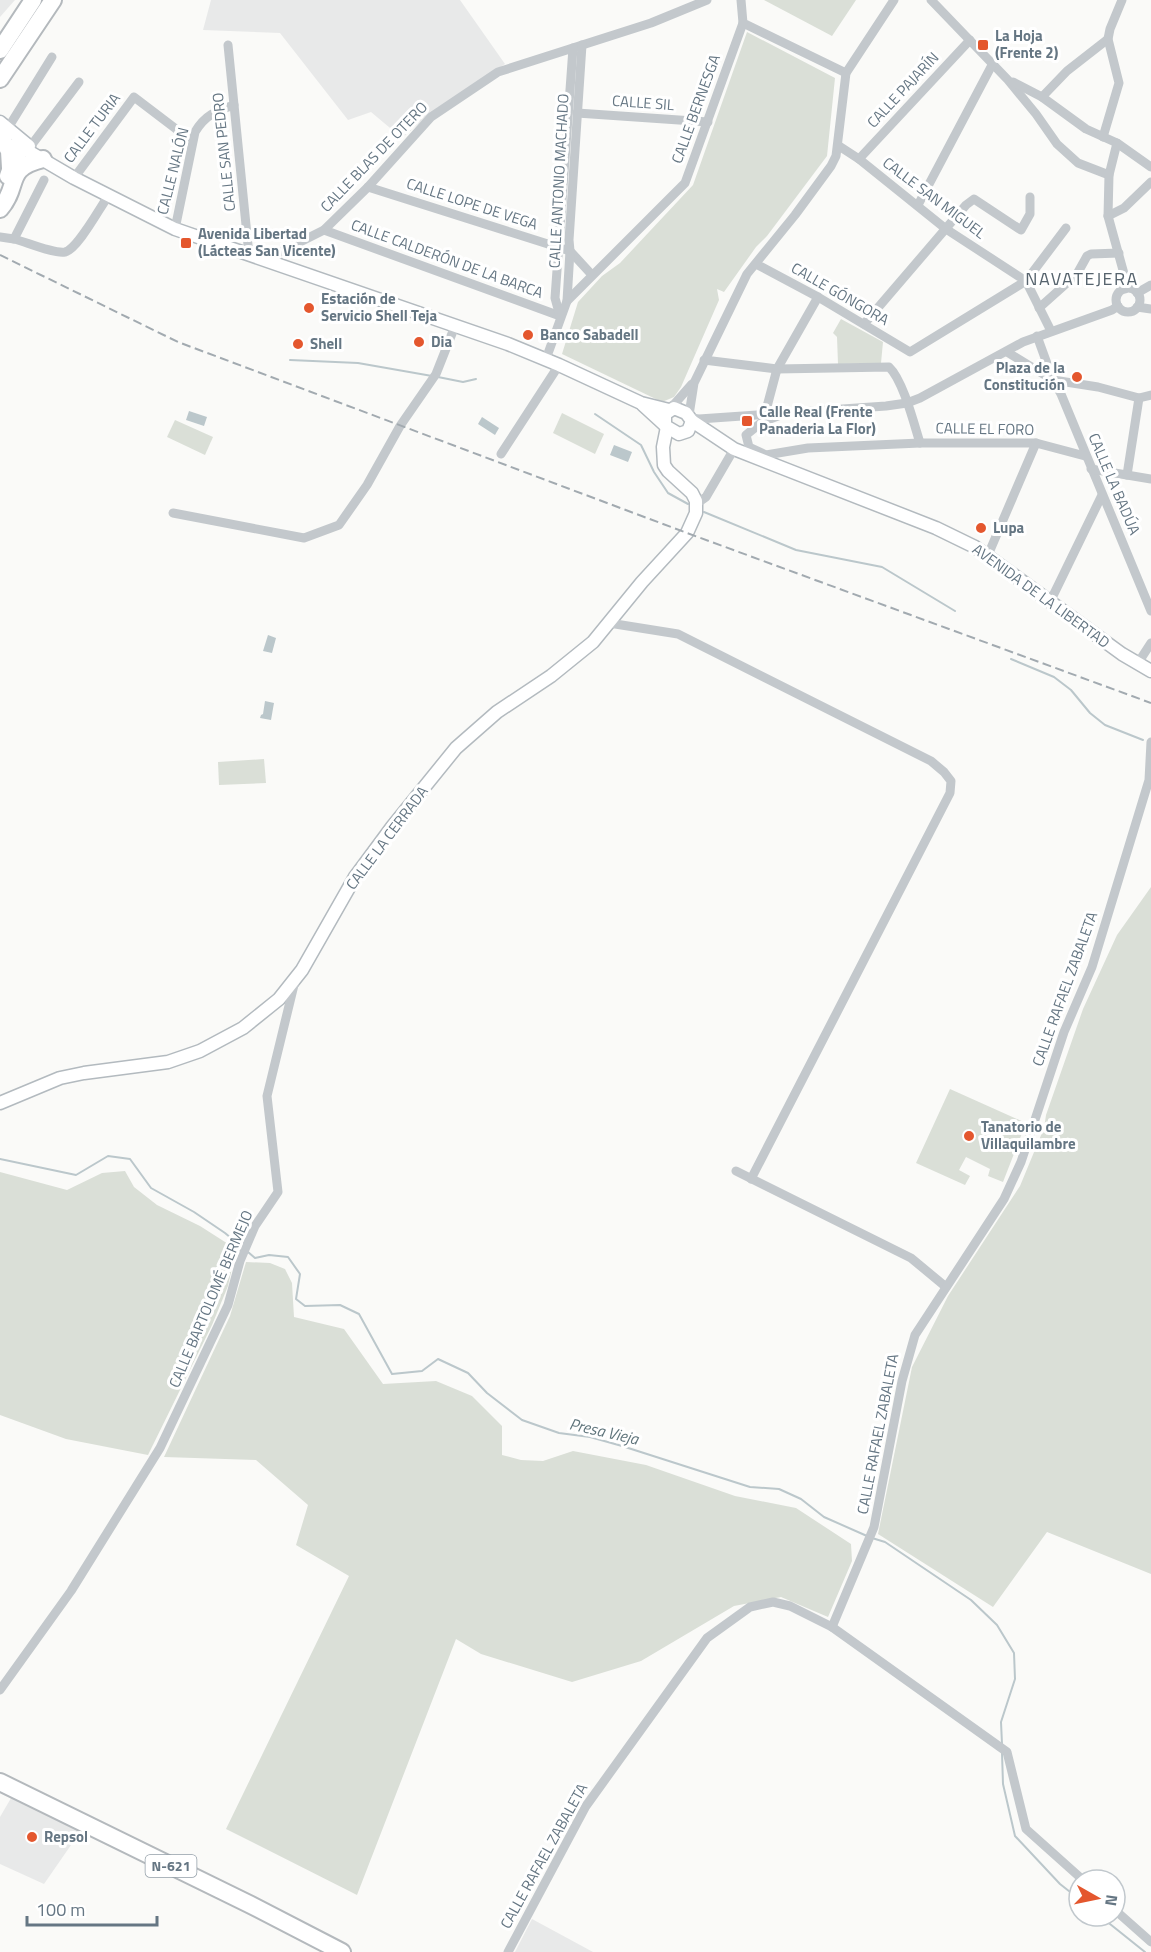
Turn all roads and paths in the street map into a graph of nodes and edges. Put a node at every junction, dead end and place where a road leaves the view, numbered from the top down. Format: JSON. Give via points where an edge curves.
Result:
{"nodes":[{"id":1,"x":707,"y":0,"type":"edge"},
{"id":2,"x":741,"y":0,"type":"edge"},
{"id":3,"x":894,"y":0,"type":"edge"},
{"id":4,"x":930,"y":0,"type":"edge"},
{"id":5,"x":1122,"y":0,"type":"edge"},
{"id":6,"x":41,"y":3,"type":"edge"},
{"id":7,"x":744,"y":22,"type":"junction"},
{"id":8,"x":1108,"y":39,"type":"junction"},
{"id":9,"x":970,"y":40,"type":"junction"},
{"id":10,"x":0,"y":42,"type":"edge"},
{"id":11,"x":228,"y":45,"type":"dead end"},
{"id":12,"x":578,"y":47,"type":"junction"},
{"id":13,"x":0,"y":50,"type":"edge"},
{"id":14,"x":52,"y":57,"type":"dead end"},
{"id":15,"x":992,"y":65,"type":"junction"},
{"id":16,"x":846,"y":74,"type":"junction"},
{"id":17,"x":0,"y":79,"type":"edge"},
{"id":18,"x":1008,"y":80,"type":"junction"},
{"id":19,"x":79,"y":82,"type":"dead end"},
{"id":20,"x":0,"y":89,"type":"edge"},
{"id":21,"x":1042,"y":98,"type":"junction"},
{"id":22,"x":234,"y":105,"type":"junction"},
{"id":23,"x":577,"y":113,"type":"junction"},
{"id":24,"x":708,"y":122,"type":"junction"},
{"id":25,"x":1103,"y":136,"type":"junction"},
{"id":26,"x":17,"y":140,"type":"edge"},
{"id":27,"x":193,"y":140,"type":"junction"},
{"id":28,"x":1117,"y":143,"type":"junction"},
{"id":29,"x":838,"y":146,"type":"junction"},
{"id":30,"x":859,"y":159,"type":"junction"},
{"id":31,"x":1151,"y":167,"type":"edge"},
{"id":32,"x":13,"y":174,"type":"junction"},
{"id":33,"x":1109,"y":175,"type":"junction"},
{"id":34,"x":74,"y":178,"type":"junction"},
{"id":35,"x":44,"y":180,"type":"dead end"},
{"id":36,"x":1151,"y":182,"type":"edge"},
{"id":37,"x":368,"y":187,"type":"junction"},
{"id":38,"x":108,"y":195,"type":"junction"},
{"id":39,"x":0,"y":196,"type":"edge"},
{"id":40,"x":1030,"y":197,"type":"dead end"},
{"id":41,"x":918,"y":205,"type":"junction"},
{"id":42,"x":0,"y":208,"type":"edge"},
{"id":43,"x":1108,"y":216,"type":"junction"},
{"id":44,"x":1066,"y":228,"type":"dead end"},
{"id":45,"x":175,"y":229,"type":"junction"},
{"id":46,"x":946,"y":229,"type":"junction"},
{"id":47,"x":324,"y":230,"type":"junction"},
{"id":48,"x":0,"y":237,"type":"edge"},
{"id":49,"x":14,"y":239,"type":"junction"},
{"id":50,"x":559,"y":248,"type":"junction"},
{"id":51,"x":570,"y":251,"type":"junction"},
{"id":52,"x":1119,"y":254,"type":"junction"},
{"id":53,"x":249,"y":255,"type":"junction"},
{"id":54,"x":264,"y":260,"type":"junction"},
{"id":55,"x":756,"y":264,"type":"junction"},
{"id":56,"x":592,"y":275,"type":"junction"},
{"id":57,"x":1026,"y":281,"type":"junction"},
{"id":58,"x":1151,"y":285,"type":"edge"},
{"id":59,"x":1125,"y":289,"type":"junction"},
{"id":60,"x":1137,"y":293,"type":"junction"},
{"id":61,"x":819,"y":297,"type":"junction"},
{"id":62,"x":567,"y":301,"type":"junction"},
{"id":63,"x":1118,"y":306,"type":"junction"},
{"id":64,"x":1137,"y":307,"type":"junction"},
{"id":65,"x":1039,"y":308,"type":"junction"},
{"id":66,"x":1151,"y":309,"type":"edge"},
{"id":67,"x":560,"y":316,"type":"junction"},
{"id":68,"x":864,"y":324,"type":"junction"},
{"id":69,"x":455,"y":326,"type":"junction"},
{"id":70,"x":1051,"y":331,"type":"junction"},
{"id":71,"x":1037,"y":336,"type":"junction"},
{"id":72,"x":1007,"y":352,"type":"junction"},
{"id":73,"x":546,"y":359,"type":"junction"},
{"id":74,"x":704,"y":360,"type":"junction"},
{"id":75,"x":559,"y":365,"type":"junction"},
{"id":76,"x":777,"y":369,"type":"junction"},
{"id":77,"x":1053,"y":380,"type":"junction"},
{"id":78,"x":693,"y":382,"type":"junction"},
{"id":79,"x":1151,"y":395,"type":"edge"},
{"id":80,"x":1139,"y":398,"type":"junction"},
{"id":81,"x":641,"y":403,"type":"junction"},
{"id":82,"x":907,"y":403,"type":"junction"},
{"id":83,"x":670,"y":410,"type":"junction"},
{"id":84,"x":765,"y":414,"type":"junction"},
{"id":85,"x":783,"y":414,"type":"junction"},
{"id":86,"x":691,"y":418,"type":"junction"},
{"id":87,"x":666,"y":426,"type":"junction"},
{"id":88,"x":682,"y":434,"type":"junction"},
{"id":89,"x":920,"y":443,"type":"junction"},
{"id":90,"x":1036,"y":443,"type":"junction"},
{"id":91,"x":730,"y":447,"type":"junction"},
{"id":92,"x":501,"y":454,"type":"dead end"},
{"id":93,"x":760,"y":455,"type":"junction"},
{"id":94,"x":1085,"y":456,"type":"junction"},
{"id":95,"x":662,"y":458,"type":"junction"},
{"id":96,"x":1091,"y":469,"type":"junction"},
{"id":97,"x":1127,"y":475,"type":"junction"},
{"id":98,"x":1151,"y":479,"type":"edge"},
{"id":99,"x":1102,"y":495,"type":"junction"},
{"id":100,"x":696,"y":504,"type":"junction"},
{"id":101,"x":173,"y":513,"type":"dead end"},
{"id":102,"x":988,"y":555,"type":"junction"},
{"id":103,"x":1149,"y":600,"type":"edge"},
{"id":104,"x":1050,"y":602,"type":"junction"},
{"id":105,"x":1151,"y":611,"type":"edge"},
{"id":106,"x":609,"y":624,"type":"junction"},
{"id":107,"x":1151,"y":643,"type":"edge"},
{"id":108,"x":1138,"y":663,"type":"junction"},
{"id":109,"x":1151,"y":671,"type":"edge"},
{"id":110,"x":1151,"y":741,"type":"edge"},
{"id":111,"x":295,"y":981,"type":"junction"},
{"id":112,"x":0,"y":1103,"type":"edge"},
{"id":113,"x":736,"y":1171,"type":"dead end"},
{"id":114,"x":751,"y":1179,"type":"junction"},
{"id":115,"x":946,"y":1287,"type":"junction"},
{"id":116,"x":832,"y":1627,"type":"junction"},
{"id":117,"x":0,"y":1690,"type":"edge"},
{"id":118,"x":0,"y":1782,"type":"edge"},
{"id":119,"x":1070,"y":1868,"type":"edge"},
{"id":120,"x":1127,"y":1921,"type":"edge"},
{"id":121,"x":1151,"y":1942,"type":"edge"},
{"id":122,"x":342,"y":1952,"type":"edge"},
{"id":123,"x":508,"y":1952,"type":"edge"}],
"edges":[{"from":1,"to":12,"type":"street","name":"CALLE BLAS DE OTERO"},
{"from":2,"to":7,"type":"street"},
{"from":3,"to":16,"type":"street"},
{"from":4,"to":9,"type":"street"},
{"from":5,"to":8,"type":"street"},
{"from":6,"to":10,"type":"highway"},
{"from":6,"to":13,"type":"highway"},
{"from":6,"to":17,"type":"highway"},
{"from":6,"to":20,"type":"highway"},
{"from":7,"to":16,"type":"street"},
{"from":7,"to":24,"type":"street","name":"CALLE BERNESGA"},
{"from":8,"to":21,"type":"street","via":[[1066,71]]},
{"from":8,"to":25,"type":"street","via":[[1119,83]]},
{"from":9,"to":15,"type":"street"},
{"from":9,"to":30,"type":"street","name":"CALLE PAJARÍN"},
{"from":11,"to":22,"type":"street","name":"CALLE SAN PEDRO"},
{"from":12,"to":23,"type":"street","name":"CALLE ANTONIO MACHADO"},
{"from":12,"to":37,"type":"street","name":"CALLE BLAS DE OTERO","via":[[498,72],[432,117]]},
{"from":12,"to":50,"type":"street","name":"CALLE ANTONIO MACHADO"},
{"from":14,"to":26,"type":"street"},
{"from":15,"to":18,"type":"street"},
{"from":15,"to":41,"type":"street"},
{"from":16,"to":29,"type":"street"},
{"from":18,"to":21,"type":"street"},
{"from":18,"to":33,"type":"street","via":[[1057,144],[1077,163]]},
{"from":19,"to":26,"type":"street"},
{"from":21,"to":25,"type":"street","via":[[1086,129]]},
{"from":22,"to":27,"type":"street","name":"CALLE NALÓN","via":[[201,121]]},
{"from":22,"to":53,"type":"street","name":"CALLE SAN PEDRO"},
{"from":23,"to":24,"type":"street","name":"CALLE SIL"},
{"from":23,"to":51,"type":"street","name":"CALLE ANTONIO MACHADO"},
{"from":24,"to":56,"type":"street","name":"CALLE BERNESGA","via":[[686,183]]},
{"from":25,"to":28,"type":"street"},
{"from":26,"to":32,"type":"highway"},
{"from":26,"to":32,"type":"highway","via":[[9,151]]},
{"from":26,"to":32,"type":"highway","via":[[22,166]]},
{"from":26,"to":34,"type":"main road"},
{"from":27,"to":34,"type":"street","name":"CALLE TURIA","via":[[135,97]]},
{"from":27,"to":45,"type":"street","name":"CALLE NALÓN"},
{"from":28,"to":31,"type":"street"},
{"from":28,"to":33,"type":"street"},
{"from":29,"to":30,"type":"street","name":"CALLE SAN MIGUEL"},
{"from":29,"to":55,"type":"street","via":[[831,166]]},
{"from":30,"to":41,"type":"street","name":"CALLE SAN MIGUEL"},
{"from":32,"to":39,"type":"highway"},
{"from":32,"to":42,"type":"highway"},
{"from":33,"to":43,"type":"street"},
{"from":34,"to":38,"type":"main road"},
{"from":35,"to":49,"type":"street"},
{"from":36,"to":43,"type":"street","via":[[1124,208]]},
{"from":37,"to":47,"type":"street","name":"CALLE BLAS DE OTERO"},
{"from":37,"to":50,"type":"street","name":"CALLE LOPE DE VEGA"},
{"from":38,"to":45,"type":"main road"},
{"from":38,"to":49,"type":"street","via":[[67,251]]},
{"from":40,"to":46,"type":"street","via":[[1030,214],[1021,230],[974,199]]},
{"from":41,"to":46,"type":"street","name":"CALLE SAN MIGUEL"},
{"from":43,"to":52,"type":"street"},
{"from":44,"to":57,"type":"street"},
{"from":45,"to":53,"type":"main road"},
{"from":46,"to":57,"type":"street","name":"CALLE SAN MIGUEL"},
{"from":46,"to":68,"type":"street"},
{"from":47,"to":54,"type":"street","name":"CALLE BLAS DE OTERO"},
{"from":47,"to":67,"type":"street","name":"CALLE CALDERÓN DE LA BARCA"},
{"from":48,"to":49,"type":"street"},
{"from":50,"to":51,"type":"street","name":"CALLE LOPE DE VEGA"},
{"from":50,"to":67,"type":"street","name":"CALLE ANTONIO MACHADO","via":[[555,298]]},
{"from":51,"to":56,"type":"street"},
{"from":51,"to":62,"type":"street","name":"CALLE ANTONIO MACHADO"},
{"from":52,"to":59,"type":"street"},
{"from":52,"to":65,"type":"street","via":[[1086,256],[1077,274]]},
{"from":53,"to":54,"type":"main road"},
{"from":54,"to":69,"type":"main road"},
{"from":55,"to":61,"type":"street","name":"CALLE GÓNGORA"},
{"from":55,"to":74,"type":"street","via":[[742,283]]},
{"from":56,"to":62,"type":"street","name":"CALLE BERNESGA"},
{"from":57,"to":65,"type":"street"},
{"from":57,"to":68,"type":"street","name":"CALLE GÓNGORA","via":[[910,352]]},
{"from":58,"to":60,"type":"street"},
{"from":59,"to":60,"type":"street"},
{"from":59,"to":63,"type":"street","via":[[1117,297]]},
{"from":60,"to":64,"type":"street"},
{"from":61,"to":68,"type":"street","name":"CALLE GÓNGORA"},
{"from":61,"to":76,"type":"street"},
{"from":62,"to":67,"type":"street","name":"CALLE ANTONIO MACHADO"},
{"from":63,"to":64,"type":"street","via":[[1124,312]]},
{"from":63,"to":70,"type":"street"},
{"from":64,"to":66,"type":"street"},
{"from":65,"to":70,"type":"street"},
{"from":67,"to":73,"type":"street","name":"CALLE ANTONIO MACHADO"},
{"from":69,"to":73,"type":"main road"},
{"from":69,"to":101,"type":"street","via":[[434,377],[339,525],[304,538]]},
{"from":70,"to":71,"type":"street"},
{"from":71,"to":72,"type":"street"},
{"from":71,"to":77,"type":"street","name":"CALLE LA BADÚA"},
{"from":72,"to":77,"type":"street"},
{"from":72,"to":82,"type":"street"},
{"from":73,"to":75,"type":"main road"},
{"from":74,"to":76,"type":"street"},
{"from":74,"to":78,"type":"street"},
{"from":75,"to":81,"type":"main road"},
{"from":75,"to":92,"type":"street"},
{"from":76,"to":82,"type":"street","name":"CALLE EL FORO","via":[[889,367]]},
{"from":76,"to":84,"type":"street"},
{"from":77,"to":80,"type":"street"},
{"from":77,"to":94,"type":"street","name":"CALLE LA BADÚA"},
{"from":78,"to":83,"type":"street"},
{"from":78,"to":86,"type":"street"},
{"from":79,"to":80,"type":"street"},
{"from":80,"to":97,"type":"street"},
{"from":81,"to":83,"type":"main road"},
{"from":81,"to":87,"type":"main road"},
{"from":82,"to":85,"type":"street"},
{"from":82,"to":89,"type":"street","name":"CALLE EL FORO"},
{"from":83,"to":86,"type":"main road","via":[[677,408]]},
{"from":83,"to":87,"type":"main road","via":[[664,417]]},
{"from":84,"to":85,"type":"street"},
{"from":84,"to":86,"type":"street"},
{"from":85,"to":93,"type":"street","via":[[762,422],[746,435],[749,447]]},
{"from":86,"to":88,"type":"main road","via":[[691,428]]},
{"from":86,"to":91,"type":"main road","name":"AVENIDA DE LA LIBERTAD"},
{"from":87,"to":88,"type":"main road"},
{"from":87,"to":95,"type":"main road"},
{"from":88,"to":91,"type":"main road","name":"AVENIDA DE LA LIBERTAD"},
{"from":88,"to":95,"type":"main road","via":[[670,442]]},
{"from":89,"to":90,"type":"street","name":"CALLE EL FORO"},
{"from":89,"to":93,"type":"street","name":"CALLE EL FORO","via":[[808,448]]},
{"from":90,"to":94,"type":"street","name":"CALLE EL FORO"},
{"from":90,"to":102,"type":"street"},
{"from":91,"to":93,"type":"main road","name":"AVENIDA DE LA LIBERTAD"},
{"from":91,"to":100,"type":"street","name":"CALLE LA CERRADA","via":[[706,497]]},
{"from":93,"to":102,"type":"main road","name":"AVENIDA DE LA LIBERTAD","via":[[794,473],[936,528]]},
{"from":94,"to":96,"type":"street","name":"CALLE LA BADÚA"},
{"from":95,"to":100,"type":"main road","via":[[668,471],[692,493]]},
{"from":96,"to":97,"type":"street"},
{"from":96,"to":99,"type":"street","name":"CALLE LA BADÚA"},
{"from":97,"to":98,"type":"street"},
{"from":99,"to":103,"type":"street","name":"CALLE LA BADÚA"},
{"from":99,"to":104,"type":"street"},
{"from":100,"to":106,"type":"main road","name":"CALLE LA CERRADA","via":[[687,533]]},
{"from":102,"to":104,"type":"main road","name":"AVENIDA DE LA LIBERTAD"},
{"from":103,"to":105,"type":"street","name":"CALLE LA BADÚA"},
{"from":104,"to":108,"type":"main road","name":"AVENIDA DE LA LIBERTAD"},
{"from":106,"to":111,"type":"main road","name":"CALLE LA CERRADA","via":[[593,642],[490,717],[456,748],[355,877]]},
{"from":106,"to":114,"type":"street","via":[[678,634],[932,760],[951,781],[950,793]]},
{"from":107,"to":108,"type":"street"},
{"from":108,"to":109,"type":"main road","name":"AVENIDA DE LA LIBERTAD"},
{"from":110,"to":115,"type":"street","name":"CALLE RAFAEL ZABALETA","via":[[1149,780],[1092,967],[1064,1032],[1021,1161],[1004,1199]]},
{"from":111,"to":112,"type":"main road","name":"CALLE LA CERRADA","via":[[251,1022],[200,1051],[168,1062],[60,1078]]},
{"from":111,"to":117,"type":"street","name":"CALLE BARTOLOMÉ BERMEJO","via":[[267,1096],[278,1192],[255,1226],[228,1305],[160,1448],[71,1592]]},
{"from":113,"to":114,"type":"street"},
{"from":114,"to":115,"type":"street","via":[[911,1258]]},
{"from":115,"to":116,"type":"street","name":"CALLE RAFAEL ZABALETA","via":[[915,1335],[870,1537]]},
{"from":116,"to":119,"type":"street","via":[[1008,1752],[1026,1828]]},
{"from":116,"to":123,"type":"street","name":"CALLE RAFAEL ZABALETA","via":[[773,1602],[750,1606],[707,1638],[586,1806]]},
{"from":118,"to":122,"type":"highway","number":"N-621"},
{"from":120,"to":121,"type":"street"}]}
